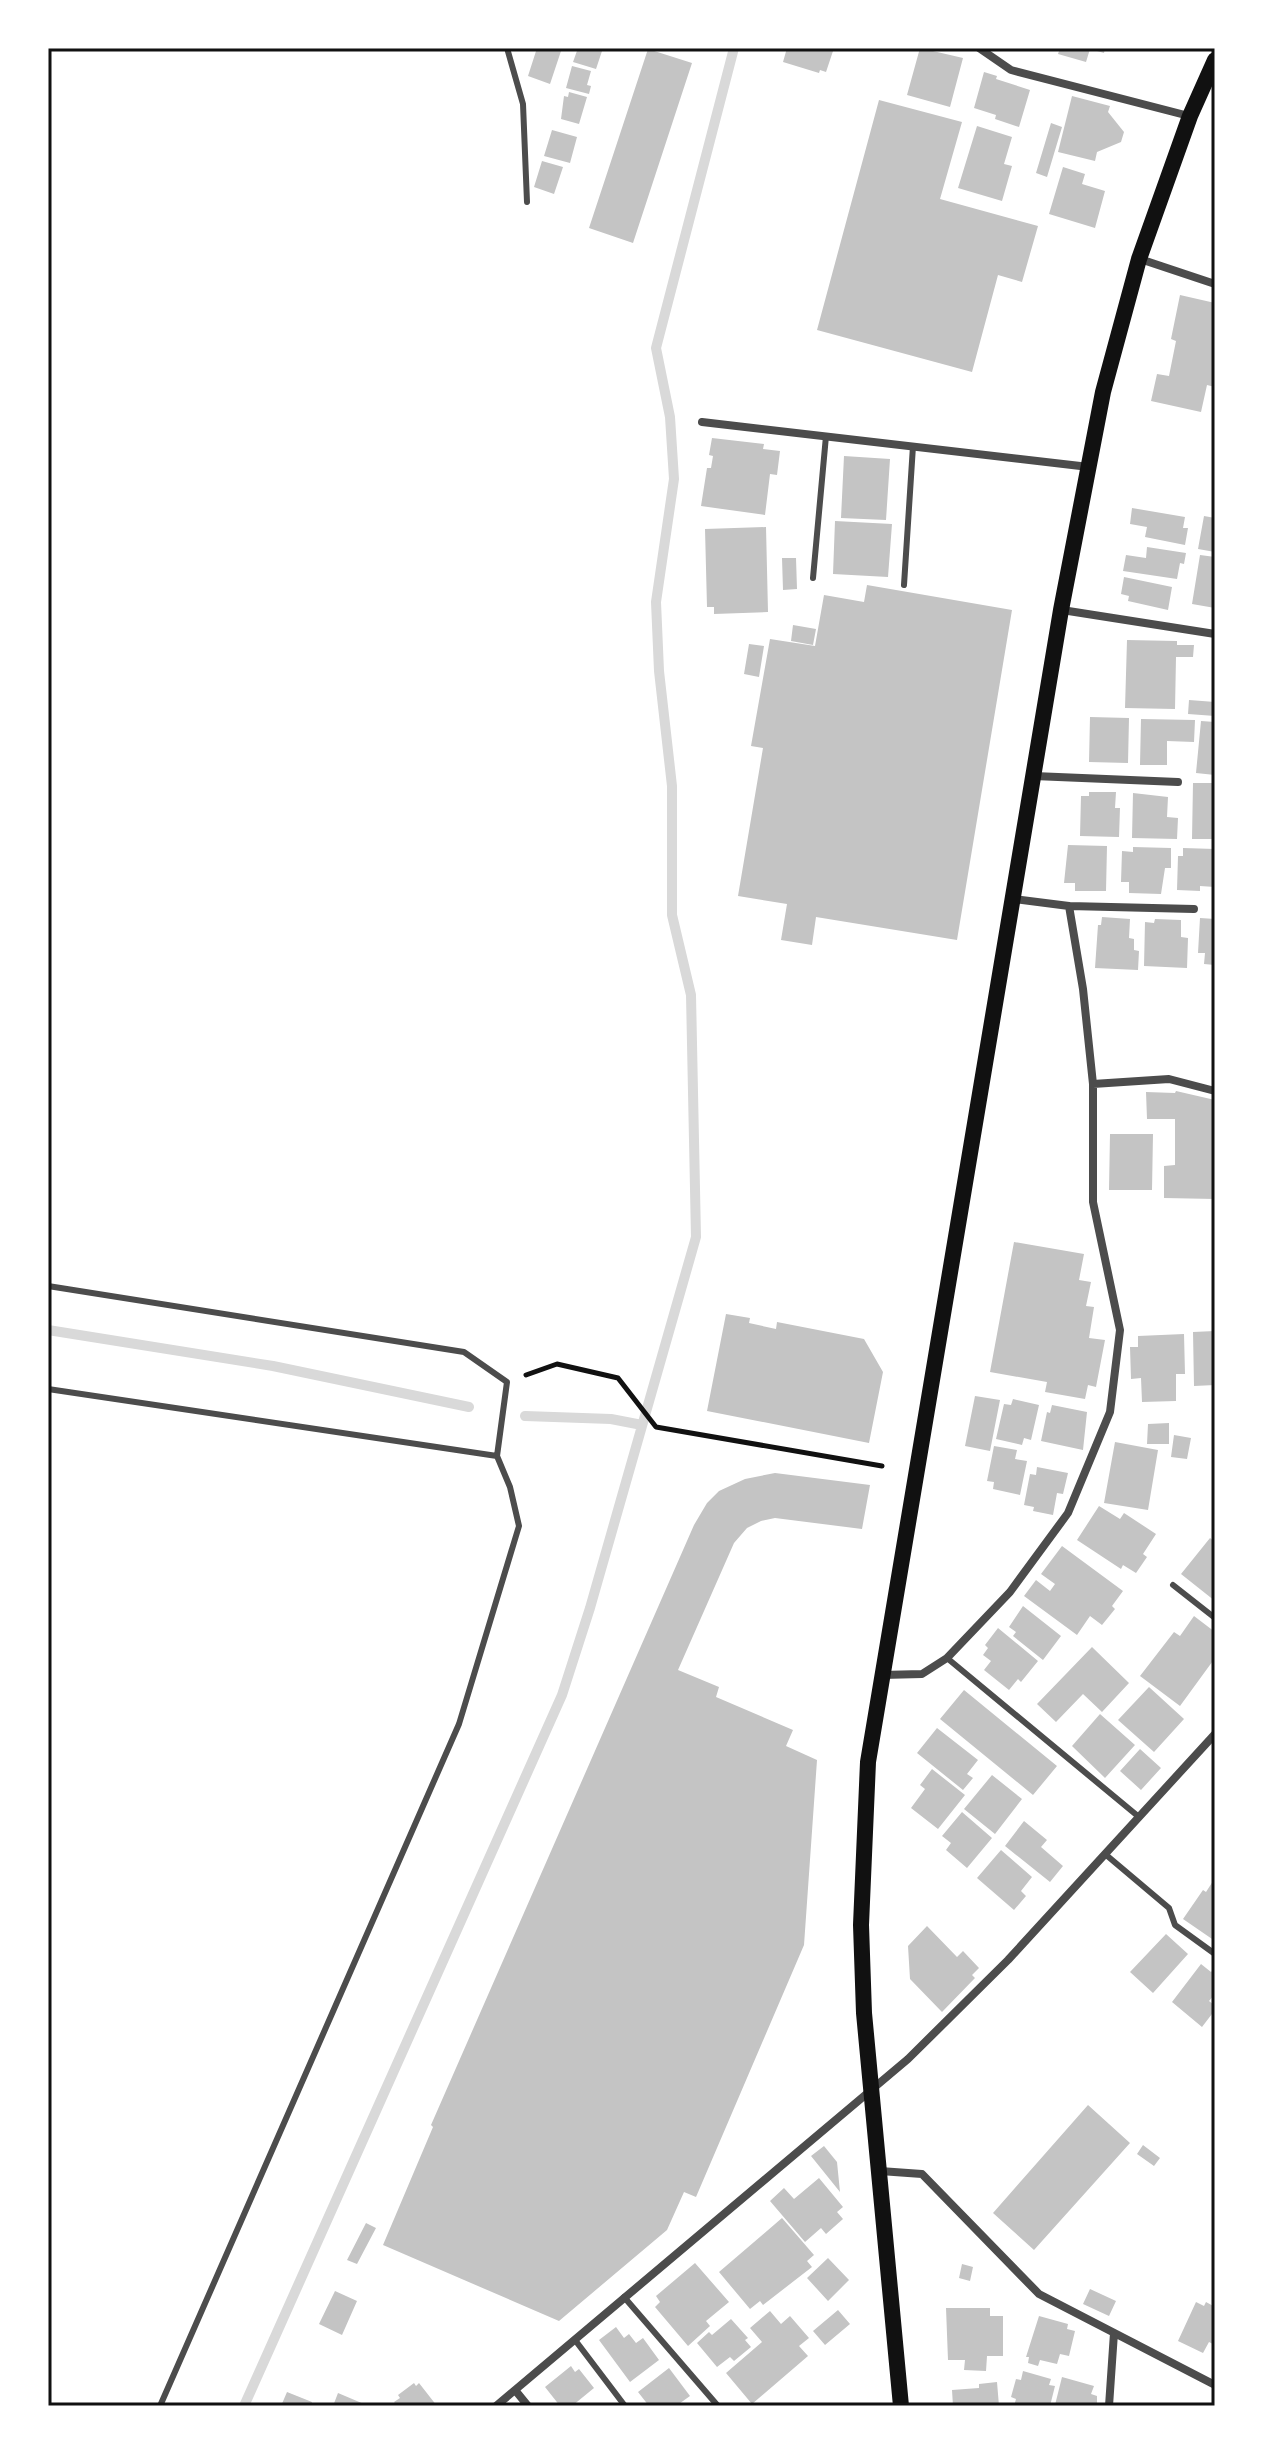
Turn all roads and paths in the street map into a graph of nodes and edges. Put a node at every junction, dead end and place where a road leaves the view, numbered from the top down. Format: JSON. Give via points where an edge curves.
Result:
{"nodes":[{"id":1,"x":507,"y":48,"type":"edge"},
{"id":2,"x":979,"y":48,"type":"edge"},
{"id":3,"x":1215,"y":60,"type":"edge"},
{"id":4,"x":1190,"y":116,"type":"junction"},
{"id":5,"x":527,"y":202,"type":"dead end"},
{"id":6,"x":1139,"y":259,"type":"junction"},
{"id":7,"x":1215,"y":284,"type":"edge"},
{"id":8,"x":702,"y":422,"type":"dead end"},
{"id":9,"x":826,"y":436,"type":"junction"},
{"id":10,"x":913,"y":446,"type":"junction"},
{"id":11,"x":1089,"y":467,"type":"junction"},
{"id":12,"x":813,"y":578,"type":"dead end"},
{"id":13,"x":904,"y":585,"type":"dead end"},
{"id":14,"x":1061,"y":610,"type":"junction"},
{"id":15,"x":1215,"y":634,"type":"edge"},
{"id":16,"x":1034,"y":776,"type":"junction"},
{"id":17,"x":1178,"y":782,"type":"dead end"},
{"id":18,"x":1014,"y":899,"type":"junction"},
{"id":19,"x":1069,"y":906,"type":"junction"},
{"id":20,"x":1194,"y":909,"type":"dead end"},
{"id":21,"x":1093,"y":1084,"type":"junction"},
{"id":22,"x":1215,"y":1091,"type":"edge"},
{"id":23,"x":48,"y":1286,"type":"edge"},
{"id":24,"x":507,"y":1382,"type":"junction"},
{"id":25,"x":48,"y":1389,"type":"edge"},
{"id":26,"x":497,"y":1456,"type":"junction"},
{"id":27,"x":882,"y":1466,"type":"dead end"},
{"id":28,"x":1173,"y":1585,"type":"dead end"},
{"id":29,"x":1215,"y":1618,"type":"edge"},
{"id":30,"x":947,"y":1658,"type":"junction"},
{"id":31,"x":882,"y":1675,"type":"junction"},
{"id":32,"x":1215,"y":1734,"type":"edge"},
{"id":33,"x":1139,"y":1817,"type":"junction"},
{"id":34,"x":1105,"y":1854,"type":"junction"},
{"id":35,"x":1215,"y":1954,"type":"edge"},
{"id":36,"x":871,"y":2090,"type":"junction"},
{"id":37,"x":880,"y":2171,"type":"junction"},
{"id":38,"x":624,"y":2297,"type":"junction"},
{"id":39,"x":1114,"y":2333,"type":"junction"},
{"id":40,"x":575,"y":2340,"type":"junction"},
{"id":41,"x":1215,"y":2385,"type":"edge"},
{"id":42,"x":515,"y":2390,"type":"junction"},
{"id":43,"x":160,"y":2406,"type":"edge"},
{"id":44,"x":496,"y":2406,"type":"edge"},
{"id":45,"x":528,"y":2406,"type":"edge"},
{"id":46,"x":625,"y":2406,"type":"edge"},
{"id":47,"x":718,"y":2406,"type":"edge"},
{"id":48,"x":901,"y":2406,"type":"edge"},
{"id":49,"x":1109,"y":2406,"type":"edge"}],
"edges":[{"from":1,"to":5,"type":"lane","via":[[523,104]]},
{"from":2,"to":4,"type":"street","via":[[1011,70]]},
{"from":3,"to":4,"type":"main road"},
{"from":4,"to":6,"type":"main road"},
{"from":6,"to":7,"type":"street"},
{"from":6,"to":11,"type":"main road"},
{"from":8,"to":9,"type":"street"},
{"from":9,"to":10,"type":"street"},
{"from":9,"to":12,"type":"lane"},
{"from":10,"to":11,"type":"street"},
{"from":10,"to":13,"type":"lane"},
{"from":11,"to":14,"type":"main road"},
{"from":14,"to":15,"type":"street"},
{"from":14,"to":16,"type":"main road"},
{"from":16,"to":17,"type":"street"},
{"from":16,"to":18,"type":"main road"},
{"from":18,"to":19,"type":"street"},
{"from":18,"to":31,"type":"main road"},
{"from":19,"to":20,"type":"street"},
{"from":19,"to":21,"type":"street"},
{"from":21,"to":22,"type":"street","via":[[1169,1079]]},
{"from":21,"to":30,"type":"street","via":[[1093,1202],[1120,1330],[1110,1412],[1068,1513],[1010,1592]]},
{"from":23,"to":24,"type":"lane","via":[[464,1352]]},
{"from":24,"to":26,"type":"lane"},
{"from":24,"to":27,"type":"path","via":[[557,1364],[618,1378],[656,1427]]},
{"from":25,"to":26,"type":"lane"},
{"from":26,"to":43,"type":"lane","via":[[519,1526],[459,1724]]},
{"from":28,"to":29,"type":"lane"},
{"from":30,"to":31,"type":"street","via":[[922,1674]]},
{"from":30,"to":33,"type":"lane"},
{"from":31,"to":36,"type":"main road","via":[[868,1762],[862,1851],[861,1940]]},
{"from":32,"to":33,"type":"street"},
{"from":33,"to":34,"type":"street"},
{"from":34,"to":35,"type":"lane","via":[[1169,1908],[1175,1925]]},
{"from":34,"to":36,"type":"street","via":[[1008,1960]]},
{"from":36,"to":37,"type":"main road"},
{"from":36,"to":38,"type":"street"},
{"from":37,"to":39,"type":"street","via":[[922,2174],[1039,2294]]},
{"from":37,"to":48,"type":"main road"},
{"from":38,"to":40,"type":"street"},
{"from":38,"to":47,"type":"lane"},
{"from":39,"to":41,"type":"street"},
{"from":39,"to":49,"type":"street"},
{"from":40,"to":42,"type":"street"},
{"from":40,"to":46,"type":"lane"},
{"from":42,"to":44,"type":"street"},
{"from":42,"to":45,"type":"street"}]}
